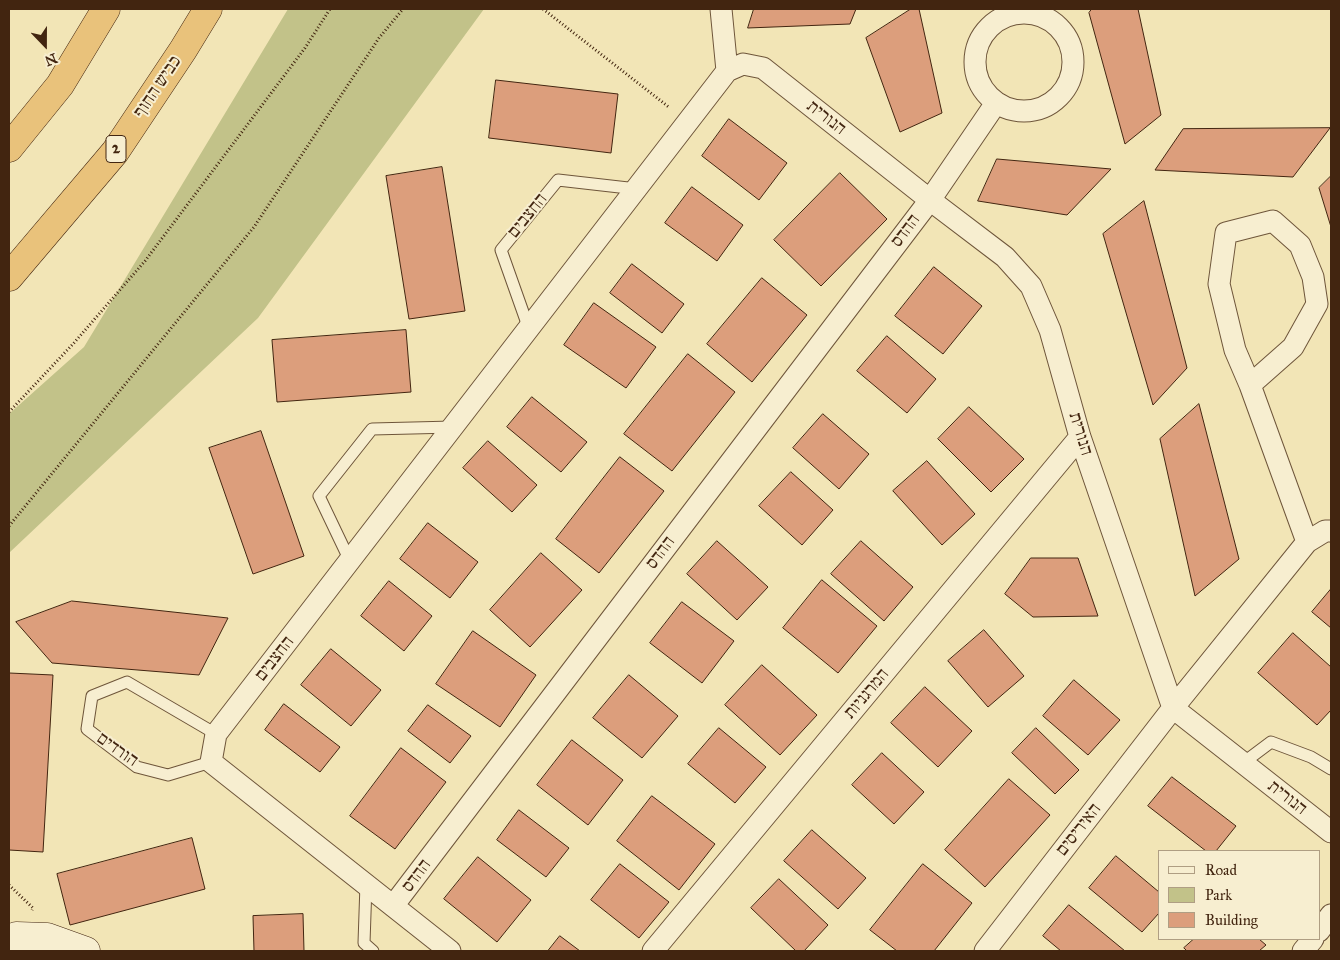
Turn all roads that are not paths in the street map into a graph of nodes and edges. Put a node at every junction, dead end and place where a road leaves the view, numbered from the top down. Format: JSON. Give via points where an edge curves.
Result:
{"nodes":[{"id":1,"x":106,"y":9,"type":"edge"},
{"id":2,"x":208,"y":9,"type":"edge"},
{"id":3,"x":722,"y":9,"type":"edge"},
{"id":4,"x":735,"y":68,"type":"junction"},
{"id":5,"x":996,"y":103,"type":"junction"},
{"id":6,"x":9,"y":148,"type":"edge"},
{"id":7,"x":637,"y":189,"type":"junction"},
{"id":8,"x":930,"y":200,"type":"junction"},
{"id":9,"x":9,"y":278,"type":"edge"},
{"id":10,"x":529,"y":328,"type":"junction"},
{"id":11,"x":1250,"y":386,"type":"junction"},
{"id":12,"x":453,"y":427,"type":"junction"},
{"id":13,"x":1080,"y":437,"type":"junction"},
{"id":14,"x":1331,"y":531,"type":"edge"},
{"id":15,"x":1308,"y":542,"type":"junction"},
{"id":16,"x":350,"y":561,"type":"junction"},
{"id":17,"x":1173,"y":708,"type":"junction"},
{"id":18,"x":216,"y":734,"type":"junction"},
{"id":19,"x":211,"y":762,"type":"junction"},
{"id":20,"x":1243,"y":763,"type":"junction"},
{"id":21,"x":1331,"y":769,"type":"edge"},
{"id":22,"x":1331,"y":832,"type":"edge"},
{"id":23,"x":366,"y":884,"type":"junction"},
{"id":24,"x":394,"y":906,"type":"junction"},
{"id":25,"x":1331,"y":915,"type":"edge"},
{"id":26,"x":1320,"y":930,"type":"edge"},
{"id":27,"x":12,"y":938,"type":"edge"},
{"id":28,"x":1312,"y":940,"type":"edge"},
{"id":29,"x":86,"y":951,"type":"edge"},
{"id":30,"x":372,"y":951,"type":"edge"},
{"id":31,"x":450,"y":951,"type":"edge"},
{"id":32,"x":653,"y":951,"type":"edge"},
{"id":33,"x":985,"y":951,"type":"edge"},
{"id":34,"x":1303,"y":951,"type":"edge"}],
"edges":[{"from":1,"to":6,"type":"highway","via":[[60,85]]},
{"from":2,"to":9,"type":"highway","name":"כביש החוף","number":"2","via":[[115,152]]},
{"from":3,"to":4,"type":"street"},
{"from":4,"to":7,"type":"street","name":"החצבים","via":[[688,122]]},
{"from":4,"to":8,"type":"street","name":"הנורית","via":[[763,68]]},
{"from":5,"to":5,"type":"street","via":[[1012,110],[1029,111],[1046,106],[1060,95],[1069,81],[1072,50],[1055,24],[1026,12],[999,19],[986,30],[975,52],[974,69],[980,85]]},
{"from":5,"to":8,"type":"street"},
{"from":7,"to":10,"type":"street","name":"החצבים"},
{"from":7,"to":10,"type":"lane","name":"החצבים","via":[[558,180],[502,250]]},
{"from":8,"to":13,"type":"street","name":"הנורית","via":[[1005,257],[1031,286],[1050,330]]},
{"from":8,"to":24,"type":"street","name":"ההדס"},
{"from":10,"to":12,"type":"street","name":"החצבים"},
{"from":11,"to":11,"type":"street","via":[[1293,347],[1317,304],[1313,277],[1300,245],[1273,221],[1226,233],[1219,284],[1235,350]]},
{"from":11,"to":15,"type":"street"},
{"from":12,"to":16,"type":"street","name":"החצבים"},
{"from":12,"to":16,"type":"lane","via":[[372,429],[319,496]]},
{"from":13,"to":17,"type":"street","name":"הנורית"},
{"from":13,"to":32,"type":"street","name":"המרגניות"},
{"from":14,"to":15,"type":"street","via":[[1325,531]]},
{"from":15,"to":17,"type":"street"},
{"from":16,"to":18,"type":"street","name":"החצבים"},
{"from":17,"to":20,"type":"street","name":"הנורית"},
{"from":17,"to":33,"type":"street","name":"האיריסים"},
{"from":18,"to":19,"type":"street","name":"החצבים"},
{"from":18,"to":19,"type":"lane","name":"הורדים","via":[[127,682],[92,696],[87,729],[137,767],[168,775]]},
{"from":19,"to":23,"type":"street"},
{"from":20,"to":21,"type":"lane","via":[[1271,742],[1311,757]]},
{"from":20,"to":22,"type":"street","name":"הנורית"},
{"from":23,"to":24,"type":"street"},
{"from":23,"to":30,"type":"lane","via":[[364,943]]},
{"from":24,"to":31,"type":"street"},
{"from":25,"to":26,"type":"street"},
{"from":27,"to":29,"type":"street","via":[[47,937]]},
{"from":28,"to":34,"type":"street"}]}
